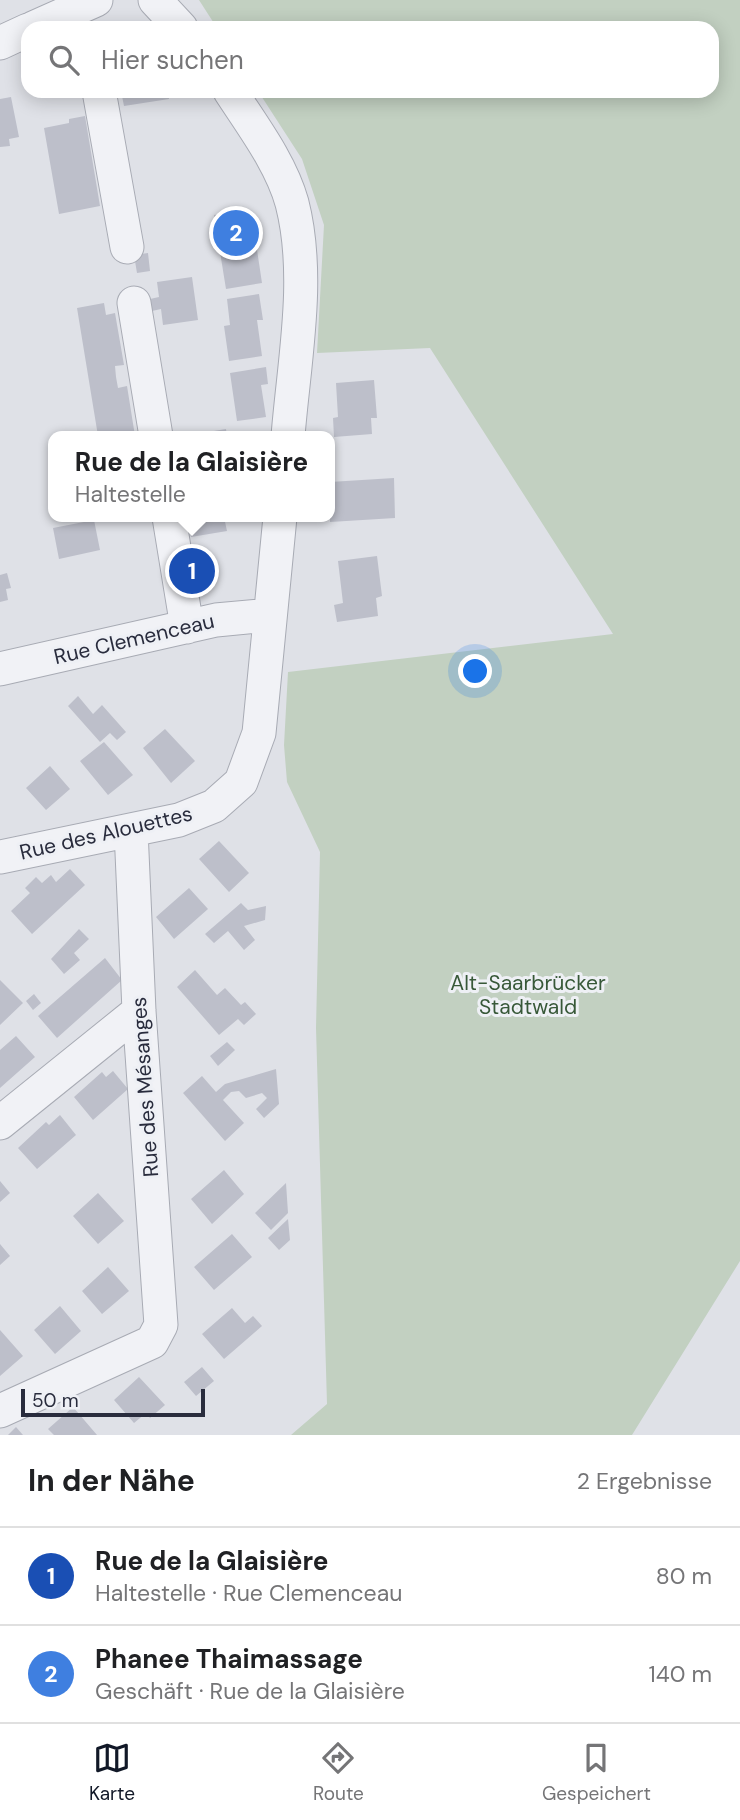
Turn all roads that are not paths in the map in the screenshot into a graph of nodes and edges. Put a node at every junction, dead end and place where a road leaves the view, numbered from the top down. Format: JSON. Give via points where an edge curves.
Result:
{"nodes":[{"id":1,"x":155,"y":0,"type":"edge"},
{"id":2,"x":88,"y":11,"type":"edge"},
{"id":3,"x":56,"y":21,"type":"edge"},
{"id":4,"x":174,"y":21,"type":"edge"},
{"id":5,"x":21,"y":33,"type":"edge"},
{"id":6,"x":0,"y":43,"type":"edge"},
{"id":7,"x":100,"y":98,"type":"edge"},
{"id":8,"x":234,"y":98,"type":"edge"},
{"id":9,"x":127,"y":247,"type":"dead end"},
{"id":10,"x":134,"y":303,"type":"dead end"},
{"id":11,"x":155,"y":431,"type":"edge"},
{"id":12,"x":288,"y":431,"type":"edge"},
{"id":13,"x":170,"y":522,"type":"edge"},
{"id":14,"x":279,"y":522,"type":"edge"},
{"id":15,"x":270,"y":615,"type":"junction"},
{"id":16,"x":187,"y":628,"type":"junction"},
{"id":17,"x":0,"y":669,"type":"edge"},
{"id":18,"x":131,"y":830,"type":"junction"},
{"id":19,"x":0,"y":857,"type":"edge"},
{"id":20,"x":139,"y":1011,"type":"junction"},
{"id":21,"x":0,"y":1124,"type":"edge"},
{"id":22,"x":0,"y":1410,"type":"edge"}],
"edges":[{"from":1,"to":4,"type":"street"},
{"from":2,"to":3,"type":"street"},
{"from":5,"to":6,"type":"street"},
{"from":7,"to":9,"type":"street"},
{"from":8,"to":12,"type":"street","via":[[279,173],[297,230],[300,294]]},
{"from":10,"to":11,"type":"street"},
{"from":13,"to":16,"type":"street"},
{"from":14,"to":15,"type":"street","name":"Rue des Alouettes"},
{"from":15,"to":16,"type":"street","name":"Rue Clemenceau"},
{"from":15,"to":18,"type":"street","name":"Rue des Alouettes","via":[[259,733],[241,782],[214,806],[179,820]]},
{"from":16,"to":17,"type":"street","name":"Rue Clemenceau"},
{"from":18,"to":19,"type":"street","name":"Rue des Alouettes"},
{"from":18,"to":20,"type":"street","name":"Rue des Mésanges"},
{"from":20,"to":21,"type":"street"},
{"from":20,"to":22,"type":"street","name":"Rue des Mésanges","via":[[161,1325],[152,1342]]}]}
